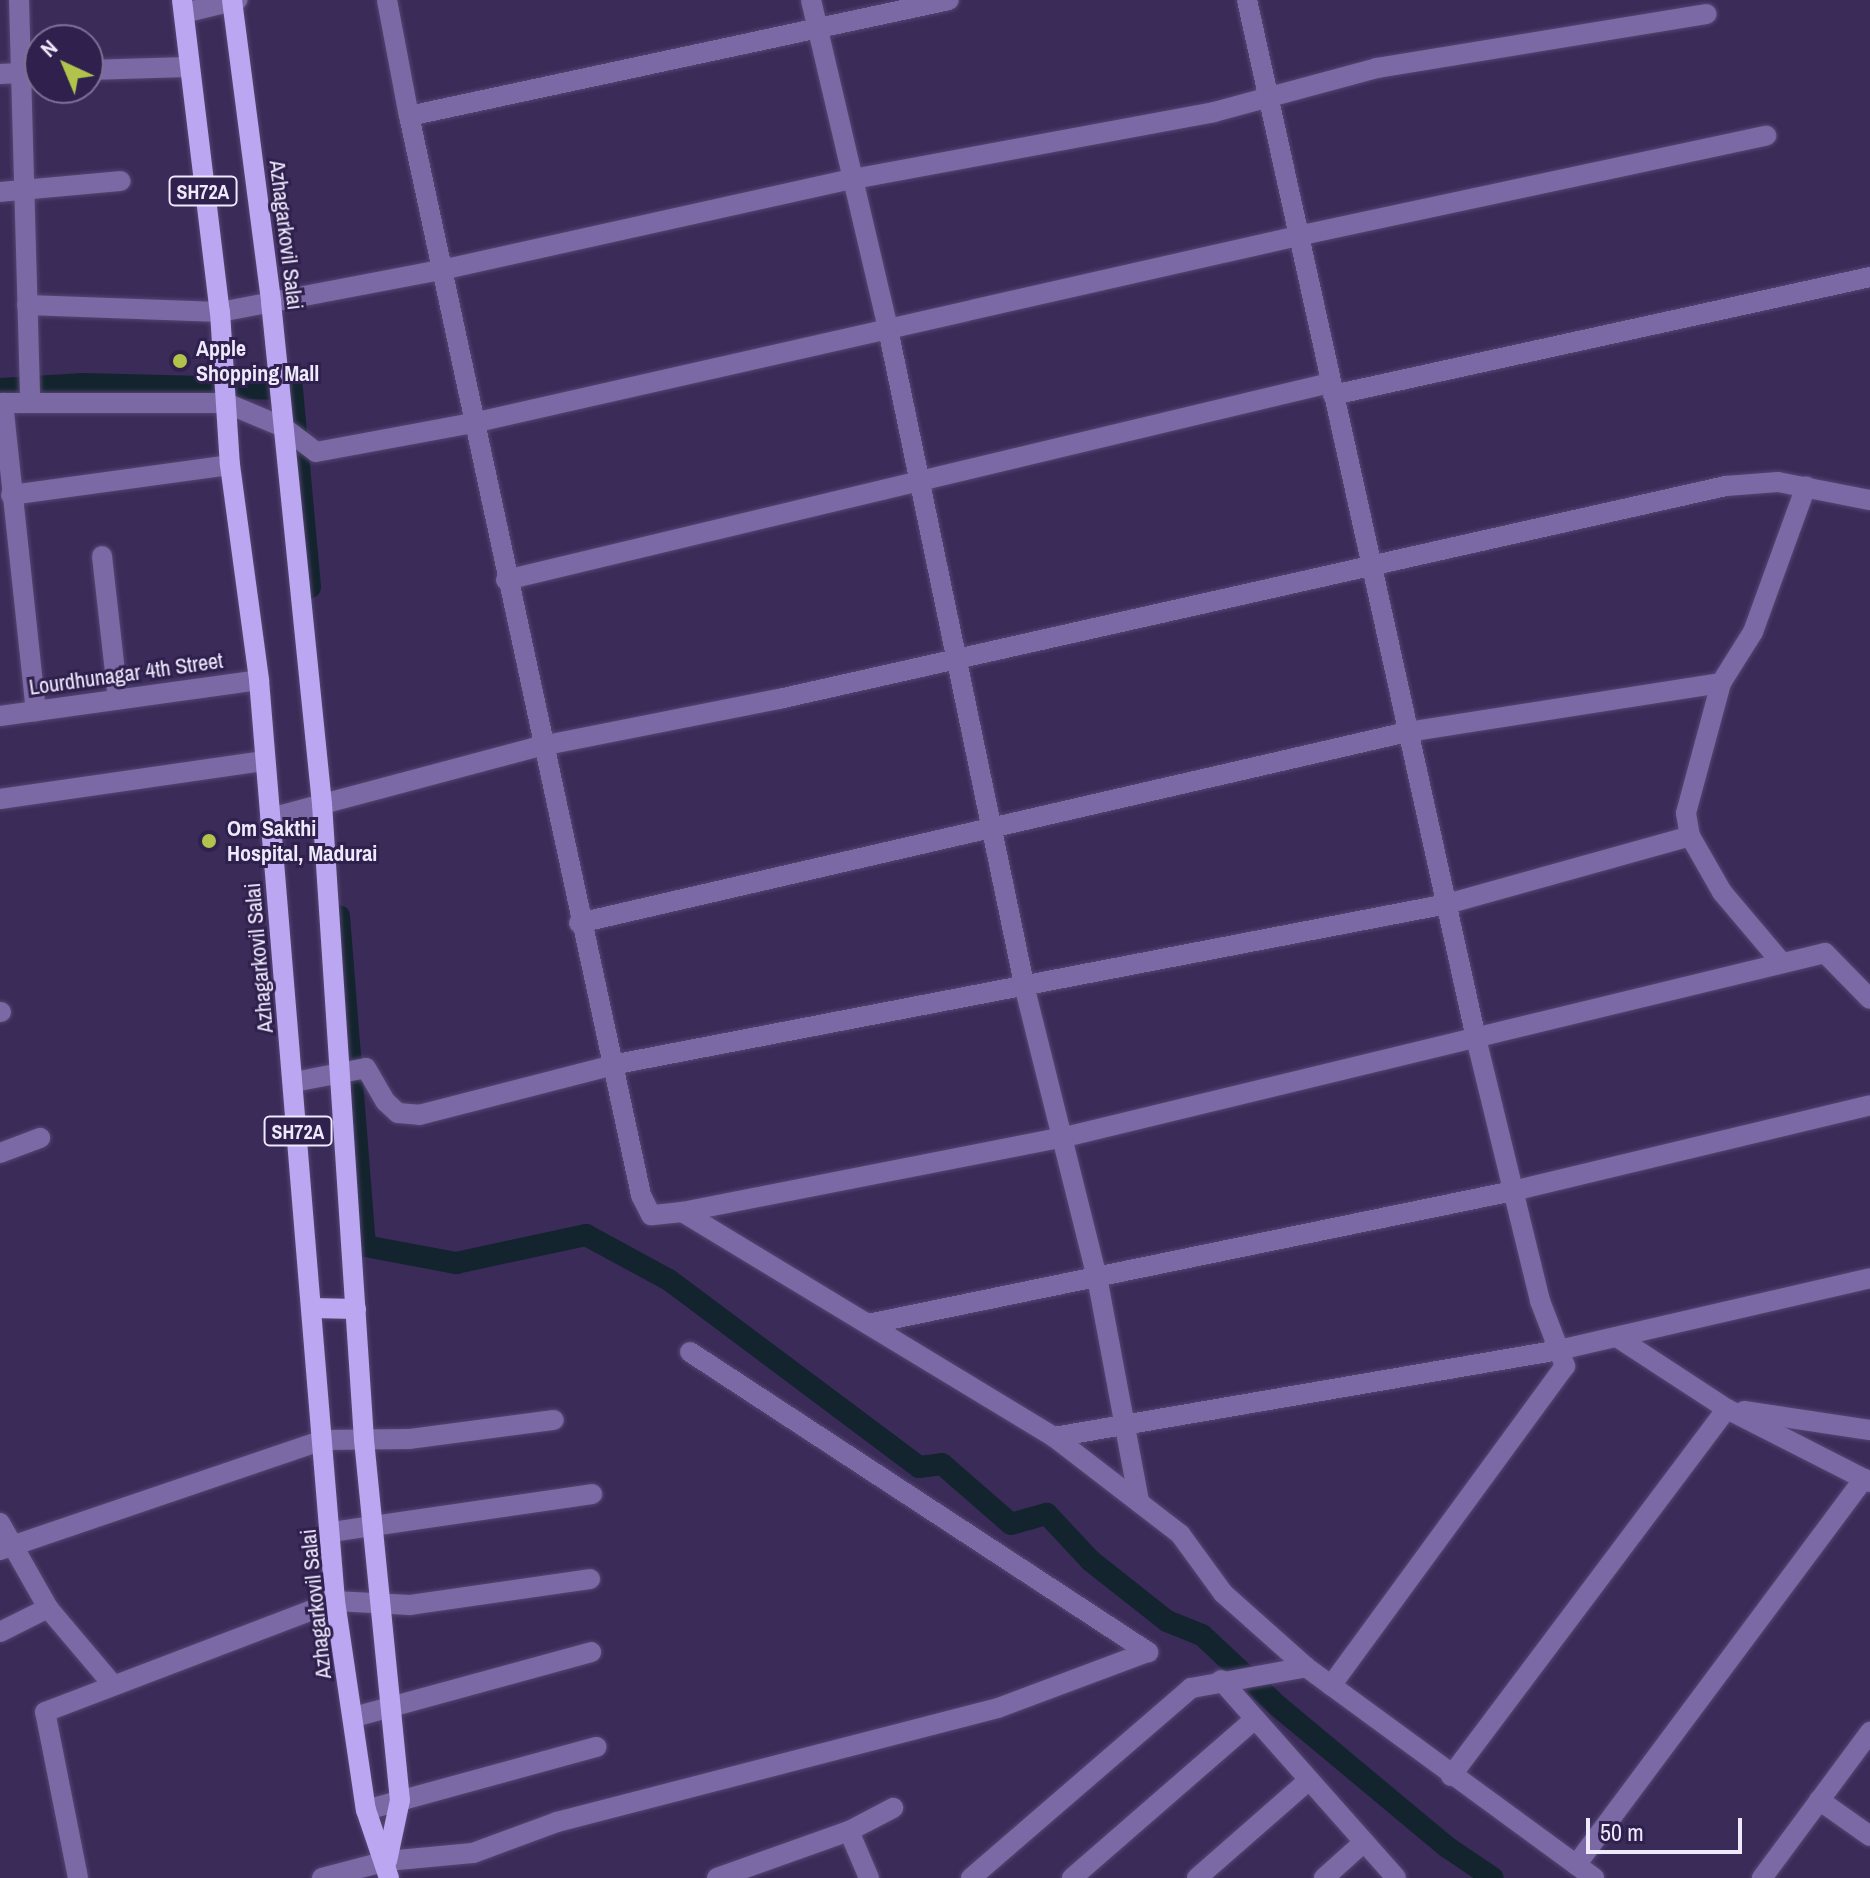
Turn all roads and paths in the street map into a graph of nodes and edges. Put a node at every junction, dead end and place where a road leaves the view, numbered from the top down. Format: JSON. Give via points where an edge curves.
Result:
{"nodes":[{"id":1,"x":19,"y":0,"type":"edge"},
{"id":2,"x":234,"y":0,"type":"edge"},
{"id":3,"x":387,"y":0,"type":"edge"},
{"id":4,"x":811,"y":0,"type":"edge"},
{"id":5,"x":949,"y":0,"type":"edge"},
{"id":6,"x":1247,"y":0,"type":"edge"},
{"id":7,"x":183,"y":6,"type":"edge"},
{"id":8,"x":1707,"y":14,"type":"dead end"},
{"id":9,"x":818,"y":28,"type":"junction"},
{"id":10,"x":24,"y":33,"type":"edge"},
{"id":11,"x":187,"y":67,"type":"junction"},
{"id":12,"x":104,"y":70,"type":"edge"},
{"id":13,"x":24,"y":72,"type":"edge"},
{"id":14,"x":0,"y":74,"type":"edge"},
{"id":15,"x":1267,"y":94,"type":"junction"},
{"id":16,"x":28,"y":104,"type":"edge"},
{"id":17,"x":409,"y":116,"type":"junction"},
{"id":18,"x":1766,"y":136,"type":"dead end"},
{"id":19,"x":853,"y":179,"type":"junction"},
{"id":20,"x":120,"y":181,"type":"dead end"},
{"id":21,"x":24,"y":190,"type":"junction"},
{"id":22,"x":0,"y":192,"type":"edge"},
{"id":23,"x":1298,"y":236,"type":"junction"},
{"id":24,"x":441,"y":270,"type":"junction"},
{"id":25,"x":1870,"y":277,"type":"edge"},
{"id":26,"x":271,"y":302,"type":"junction"},
{"id":27,"x":27,"y":305,"type":"junction"},
{"id":28,"x":220,"y":312,"type":"junction"},
{"id":29,"x":888,"y":329,"type":"junction"},
{"id":30,"x":1331,"y":389,"type":"junction"},
{"id":31,"x":30,"y":392,"type":"junction"},
{"id":32,"x":225,"y":393,"type":"junction"},
{"id":33,"x":1,"y":403,"type":"edge"},
{"id":34,"x":473,"y":423,"type":"junction"},
{"id":35,"x":284,"y":427,"type":"junction"},
{"id":36,"x":230,"y":465,"type":"junction"},
{"id":37,"x":917,"y":481,"type":"junction"},
{"id":38,"x":1806,"y":486,"type":"junction"},
{"id":39,"x":11,"y":495,"type":"junction"},
{"id":40,"x":1870,"y":500,"type":"edge"},
{"id":41,"x":102,"y":556,"type":"dead end"},
{"id":42,"x":1371,"y":568,"type":"junction"},
{"id":43,"x":506,"y":580,"type":"junction"},
{"id":44,"x":954,"y":660,"type":"junction"},
{"id":45,"x":259,"y":680,"type":"junction"},
{"id":46,"x":1721,"y":683,"type":"junction"},
{"id":47,"x":118,"y":699,"type":"junction"},
{"id":48,"x":36,"y":711,"type":"junction"},
{"id":49,"x":0,"y":716,"type":"edge"},
{"id":50,"x":1407,"y":732,"type":"junction"},
{"id":51,"x":541,"y":746,"type":"junction"},
{"id":52,"x":264,"y":761,"type":"junction"},
{"id":53,"x":0,"y":799,"type":"edge"},
{"id":54,"x":328,"y":803,"type":"junction"},
{"id":55,"x":270,"y":818,"type":"junction"},
{"id":56,"x":994,"y":830,"type":"junction"},
{"id":57,"x":1690,"y":836,"type":"junction"},
{"id":58,"x":1447,"y":904,"type":"junction"},
{"id":59,"x":579,"y":923,"type":"junction"},
{"id":60,"x":1782,"y":963,"type":"junction"},
{"id":61,"x":1025,"y":989,"type":"junction"},
{"id":62,"x":1870,"y":999,"type":"edge"},
{"id":63,"x":1476,"y":1038,"type":"junction"},
{"id":64,"x":617,"y":1064,"type":"junction"},
{"id":65,"x":349,"y":1068,"type":"junction"},
{"id":66,"x":294,"y":1082,"type":"junction"},
{"id":67,"x":1870,"y":1105,"type":"edge"},
{"id":68,"x":1065,"y":1137,"type":"junction"},
{"id":69,"x":40,"y":1138,"type":"dead end"},
{"id":70,"x":0,"y":1153,"type":"edge"},
{"id":71,"x":1513,"y":1191,"type":"junction"},
{"id":72,"x":682,"y":1212,"type":"junction"},
{"id":73,"x":1097,"y":1277,"type":"junction"},
{"id":74,"x":1870,"y":1278,"type":"edge"},
{"id":75,"x":312,"y":1308,"type":"junction"},
{"id":76,"x":356,"y":1309,"type":"junction"},
{"id":77,"x":868,"y":1324,"type":"junction"},
{"id":78,"x":1617,"y":1337,"type":"junction"},
{"id":79,"x":1559,"y":1350,"type":"junction"},
{"id":80,"x":690,"y":1352,"type":"dead end"},
{"id":81,"x":1727,"y":1409,"type":"junction"},
{"id":82,"x":554,"y":1420,"type":"dead end"},
{"id":83,"x":1125,"y":1427,"type":"junction"},
{"id":84,"x":1870,"y":1430,"type":"edge"},
{"id":85,"x":1054,"y":1437,"type":"junction"},
{"id":86,"x":323,"y":1440,"type":"junction"},
{"id":87,"x":364,"y":1440,"type":"junction"},
{"id":88,"x":1867,"y":1480,"type":"edge"},
{"id":89,"x":592,"y":1494,"type":"dead end"},
{"id":90,"x":1139,"y":1502,"type":"junction"},
{"id":91,"x":0,"y":1523,"type":"edge"},
{"id":92,"x":374,"y":1526,"type":"junction"},
{"id":93,"x":332,"y":1532,"type":"junction"},
{"id":94,"x":6,"y":1548,"type":"edge"},
{"id":95,"x":590,"y":1579,"type":"dead end"},
{"id":96,"x":335,"y":1601,"type":"junction"},
{"id":97,"x":380,"y":1603,"type":"junction"},
{"id":98,"x":48,"y":1608,"type":"junction"},
{"id":99,"x":0,"y":1632,"type":"edge"},
{"id":100,"x":591,"y":1652,"type":"dead end"},
{"id":101,"x":1306,"y":1667,"type":"junction"},
{"id":102,"x":1229,"y":1679,"type":"junction"},
{"id":103,"x":113,"y":1685,"type":"junction"},
{"id":104,"x":1331,"y":1686,"type":"junction"},
{"id":105,"x":390,"y":1707,"type":"junction"},
{"id":106,"x":354,"y":1717,"type":"junction"},
{"id":107,"x":1255,"y":1719,"type":"junction"},
{"id":108,"x":1870,"y":1732,"type":"edge"},
{"id":109,"x":597,"y":1747,"type":"dead end"},
{"id":110,"x":1451,"y":1776,"type":"junction"},
{"id":111,"x":1309,"y":1780,"type":"junction"},
{"id":112,"x":400,"y":1800,"type":"junction"},
{"id":113,"x":1819,"y":1800,"type":"junction"},
{"id":114,"x":893,"y":1808,"type":"dead end"},
{"id":115,"x":366,"y":1810,"type":"junction"},
{"id":116,"x":849,"y":1831,"type":"junction"},
{"id":117,"x":1870,"y":1836,"type":"edge"},
{"id":118,"x":1364,"y":1842,"type":"junction"},
{"id":119,"x":1576,"y":1865,"type":"junction"},
{"id":120,"x":388,"y":1870,"type":"edge"},
{"id":121,"x":78,"y":1878,"type":"edge"},
{"id":122,"x":322,"y":1878,"type":"edge"},
{"id":123,"x":717,"y":1878,"type":"edge"},
{"id":124,"x":869,"y":1878,"type":"edge"},
{"id":125,"x":971,"y":1878,"type":"edge"},
{"id":126,"x":1072,"y":1878,"type":"edge"},
{"id":127,"x":1197,"y":1878,"type":"edge"},
{"id":128,"x":1324,"y":1878,"type":"edge"},
{"id":129,"x":1396,"y":1878,"type":"edge"},
{"id":130,"x":1594,"y":1878,"type":"edge"},
{"id":131,"x":1762,"y":1878,"type":"edge"}],
"edges":[{"from":1,"to":10,"type":"street"},
{"from":2,"to":7,"type":"street"},
{"from":2,"to":26,"type":"main road","name":"Azhagarkovil Salai","number":"SH72A"},
{"from":3,"to":17,"type":"street"},
{"from":4,"to":9,"type":"street"},
{"from":5,"to":9,"type":"street"},
{"from":6,"to":15,"type":"street"},
{"from":7,"to":11,"type":"main road","name":"Azhagarkovil Salai","number":"SH72A"},
{"from":8,"to":15,"type":"street","via":[[1377,68]]},
{"from":9,"to":17,"type":"street"},
{"from":9,"to":19,"type":"street"},
{"from":11,"to":12,"type":"street"},
{"from":11,"to":28,"type":"main road","name":"Azhagarkovil Salai","number":"SH72A"},
{"from":13,"to":14,"type":"street"},
{"from":15,"to":19,"type":"street","via":[[1214,112]]},
{"from":15,"to":23,"type":"street"},
{"from":16,"to":21,"type":"street"},
{"from":17,"to":24,"type":"street"},
{"from":18,"to":23,"type":"street"},
{"from":19,"to":24,"type":"street"},
{"from":19,"to":29,"type":"street"},
{"from":20,"to":21,"type":"street"},
{"from":21,"to":22,"type":"street"},
{"from":21,"to":27,"type":"street"},
{"from":23,"to":29,"type":"street"},
{"from":23,"to":30,"type":"street"},
{"from":24,"to":26,"type":"street"},
{"from":24,"to":34,"type":"street"},
{"from":25,"to":30,"type":"street"},
{"from":26,"to":28,"type":"street"},
{"from":26,"to":35,"type":"main road","name":"Azhagarkovil Salai","number":"SH72A"},
{"from":27,"to":28,"type":"street"},
{"from":27,"to":31,"type":"street"},
{"from":28,"to":32,"type":"main road","name":"Azhagarkovil Salai","number":"SH72A"},
{"from":29,"to":34,"type":"street"},
{"from":29,"to":37,"type":"street"},
{"from":30,"to":37,"type":"street"},
{"from":30,"to":42,"type":"street"},
{"from":31,"to":32,"type":"street"},
{"from":31,"to":33,"type":"street"},
{"from":32,"to":35,"type":"street"},
{"from":32,"to":36,"type":"main road","name":"Azhagarkovil Salai","number":"SH72A"},
{"from":33,"to":39,"type":"street"},
{"from":34,"to":35,"type":"street","via":[[316,452]]},
{"from":34,"to":43,"type":"street"},
{"from":35,"to":54,"type":"main road","name":"Azhagarkovil Salai","number":"SH72A"},
{"from":36,"to":39,"type":"street"},
{"from":36,"to":45,"type":"main road","name":"Azhagarkovil Salai","number":"SH72A"},
{"from":37,"to":43,"type":"street"},
{"from":37,"to":44,"type":"street"},
{"from":38,"to":40,"type":"street"},
{"from":38,"to":42,"type":"street","via":[[1726,486]]},
{"from":38,"to":46,"type":"street","via":[[1753,632]]},
{"from":39,"to":48,"type":"street"},
{"from":41,"to":47,"type":"street"},
{"from":42,"to":44,"type":"street"},
{"from":42,"to":50,"type":"street"},
{"from":43,"to":51,"type":"street"},
{"from":44,"to":51,"type":"street"},
{"from":44,"to":56,"type":"street"},
{"from":45,"to":47,"type":"street","name":"Lourdhunagar 4th Street"},
{"from":45,"to":52,"type":"main road","name":"Azhagarkovil Salai","number":"SH72A"},
{"from":46,"to":50,"type":"street"},
{"from":46,"to":57,"type":"street","via":[[1689,791]]},
{"from":47,"to":48,"type":"street","name":"Lourdhunagar 4th Street"},
{"from":48,"to":49,"type":"street","name":"Lourdhunagar 4th Street"},
{"from":50,"to":56,"type":"street"},
{"from":50,"to":58,"type":"street"},
{"from":51,"to":54,"type":"street"},
{"from":51,"to":59,"type":"street"},
{"from":52,"to":53,"type":"street"},
{"from":52,"to":55,"type":"main road","name":"Azhagarkovil Salai","number":"SH72A"},
{"from":54,"to":55,"type":"street"},
{"from":54,"to":65,"type":"main road","name":"Azhagarkovil Salai","number":"SH72A"},
{"from":55,"to":66,"type":"main road","name":"Azhagarkovil Salai","number":"SH72A"},
{"from":56,"to":59,"type":"street"},
{"from":56,"to":61,"type":"street"},
{"from":57,"to":58,"type":"street"},
{"from":57,"to":60,"type":"street","via":[[1722,892]]},
{"from":58,"to":61,"type":"street"},
{"from":58,"to":63,"type":"street"},
{"from":59,"to":64,"type":"street"},
{"from":60,"to":62,"type":"street","via":[[1825,953]]},
{"from":60,"to":63,"type":"street"},
{"from":61,"to":64,"type":"street"},
{"from":61,"to":68,"type":"street"},
{"from":63,"to":68,"type":"street"},
{"from":63,"to":71,"type":"street"},
{"from":64,"to":65,"type":"street","via":[[419,1115],[398,1113],[386,1102],[373,1074]]},
{"from":64,"to":72,"type":"street","via":[[641,1195],[651,1215]]},
{"from":65,"to":66,"type":"street"},
{"from":65,"to":76,"type":"main road","name":"Azhagarkovil Salai","number":"SH72A"},
{"from":66,"to":75,"type":"main road","name":"Azhagarkovil Salai","number":"SH72A"},
{"from":67,"to":71,"type":"street"},
{"from":68,"to":72,"type":"street"},
{"from":68,"to":73,"type":"street"},
{"from":69,"to":70,"type":"street"},
{"from":71,"to":73,"type":"street"},
{"from":71,"to":79,"type":"street","via":[[1540,1301]]},
{"from":72,"to":77,"type":"street"},
{"from":73,"to":77,"type":"street"},
{"from":73,"to":83,"type":"street"},
{"from":74,"to":78,"type":"street"},
{"from":75,"to":76,"type":"main road"},
{"from":75,"to":86,"type":"main road","name":"Azhagarkovil Salai","number":"SH72A"},
{"from":76,"to":87,"type":"main road","name":"Azhagarkovil Salai","number":"SH72A"},
{"from":77,"to":85,"type":"street"},
{"from":78,"to":79,"type":"street"},
{"from":78,"to":81,"type":"street"},
{"from":79,"to":83,"type":"street"},
{"from":79,"to":104,"type":"street","via":[[1565,1366]]},
{"from":80,"to":120,"type":"street","via":[[1148,1652],[998,1708],[557,1822],[473,1853]]},
{"from":81,"to":84,"type":"street"},
{"from":81,"to":88,"type":"street"},
{"from":81,"to":110,"type":"street"},
{"from":82,"to":87,"type":"street"},
{"from":83,"to":85,"type":"street"},
{"from":83,"to":90,"type":"street"},
{"from":85,"to":90,"type":"street"},
{"from":86,"to":87,"type":"street"},
{"from":86,"to":93,"type":"main road","name":"Azhagarkovil Salai","number":"SH72A"},
{"from":86,"to":94,"type":"street"},
{"from":87,"to":92,"type":"main road","name":"Azhagarkovil Salai","number":"SH72A"},
{"from":88,"to":119,"type":"street"},
{"from":89,"to":92,"type":"street"},
{"from":90,"to":101,"type":"street","via":[[1180,1534],[1223,1593]]},
{"from":91,"to":94,"type":"street"},
{"from":92,"to":93,"type":"street"},
{"from":92,"to":97,"type":"main road","name":"Azhagarkovil Salai","number":"SH72A"},
{"from":93,"to":96,"type":"main road","name":"Azhagarkovil Salai","number":"SH72A"},
{"from":94,"to":98,"type":"street"},
{"from":95,"to":97,"type":"street","via":[[410,1605]]},
{"from":96,"to":97,"type":"street"},
{"from":96,"to":103,"type":"street"},
{"from":96,"to":106,"type":"main road","name":"Azhagarkovil Salai","number":"SH72A"},
{"from":97,"to":105,"type":"main road","name":"Azhagarkovil Salai","number":"SH72A"},
{"from":98,"to":99,"type":"street"},
{"from":98,"to":103,"type":"street"},
{"from":100,"to":105,"type":"street"},
{"from":101,"to":102,"type":"street"},
{"from":101,"to":104,"type":"street"},
{"from":102,"to":107,"type":"street"},
{"from":102,"to":125,"type":"street","via":[[1191,1688]]},
{"from":103,"to":121,"type":"street","via":[[45,1712]]},
{"from":104,"to":110,"type":"street"},
{"from":105,"to":106,"type":"street"},
{"from":105,"to":112,"type":"main road","name":"Azhagarkovil Salai","number":"SH72A"},
{"from":106,"to":115,"type":"main road","name":"Azhagarkovil Salai","number":"SH72A"},
{"from":107,"to":111,"type":"street"},
{"from":107,"to":126,"type":"street"},
{"from":108,"to":113,"type":"street"},
{"from":109,"to":112,"type":"street"},
{"from":110,"to":119,"type":"street"},
{"from":111,"to":118,"type":"street"},
{"from":111,"to":127,"type":"street"},
{"from":112,"to":115,"type":"street"},
{"from":112,"to":120,"type":"main road","name":"Azhagarkovil Salai","number":"SH72A"},
{"from":113,"to":117,"type":"street"},
{"from":113,"to":131,"type":"street"},
{"from":114,"to":116,"type":"street"},
{"from":115,"to":120,"type":"main road","name":"Azhagarkovil Salai","number":"SH72A"},
{"from":116,"to":123,"type":"street"},
{"from":116,"to":124,"type":"street"},
{"from":118,"to":128,"type":"street"},
{"from":118,"to":129,"type":"street"},
{"from":119,"to":130,"type":"street"},
{"from":120,"to":122,"type":"street"}]}
